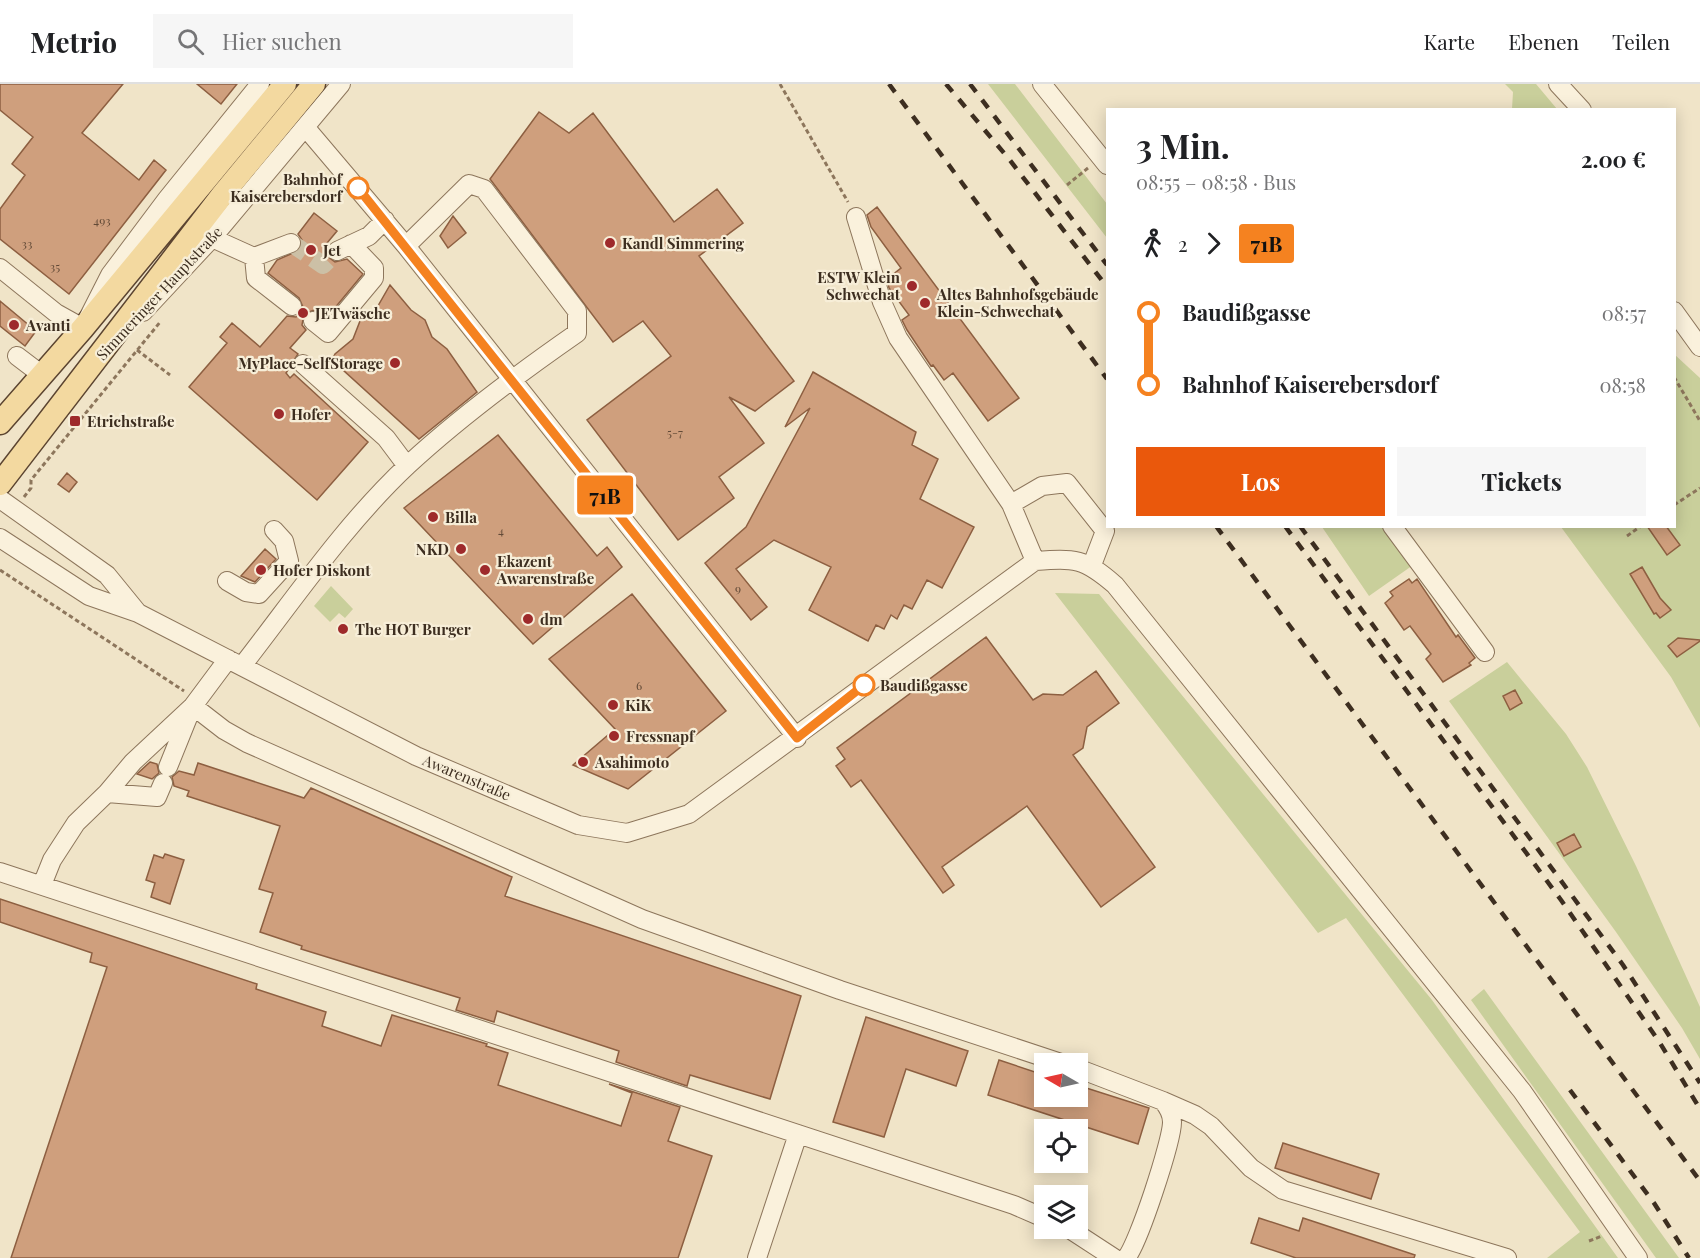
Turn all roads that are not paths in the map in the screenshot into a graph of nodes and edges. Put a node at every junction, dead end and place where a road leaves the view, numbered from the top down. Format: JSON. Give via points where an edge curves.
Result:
{"nodes":[{"id":1,"x":260,"y":84,"type":"edge"},
{"id":2,"x":285,"y":84,"type":"edge"},
{"id":3,"x":314,"y":84,"type":"edge"},
{"id":4,"x":341,"y":84,"type":"edge"},
{"id":5,"x":1042,"y":84,"type":"edge"},
{"id":6,"x":1558,"y":84,"type":"edge"},
{"id":7,"x":1580,"y":108,"type":"edge"},
{"id":8,"x":306,"y":128,"type":"junction"},
{"id":9,"x":235,"y":163,"type":"junction"},
{"id":10,"x":1106,"y":164,"type":"edge"},
{"id":11,"x":856,"y":217,"type":"road end"},
{"id":12,"x":385,"y":220,"type":"junction"},
{"id":13,"x":212,"y":238,"type":"junction"},
{"id":14,"x":291,"y":243,"type":"dead end"},
{"id":15,"x":406,"y":246,"type":"junction"},
{"id":16,"x":254,"y":256,"type":"junction"},
{"id":17,"x":0,"y":268,"type":"edge"},
{"id":18,"x":292,"y":306,"type":"dead end"},
{"id":19,"x":1676,"y":314,"type":"edge"},
{"id":20,"x":313,"y":321,"type":"dead end"},
{"id":21,"x":83,"y":328,"type":"junction"},
{"id":22,"x":1700,"y":347,"type":"edge"},
{"id":23,"x":17,"y":356,"type":"dead end"},
{"id":24,"x":303,"y":364,"type":"dead end"},
{"id":25,"x":91,"y":365,"type":"junction"},
{"id":26,"x":42,"y":375,"type":"junction"},
{"id":27,"x":512,"y":378,"type":"junction"},
{"id":28,"x":0,"y":423,"type":"edge"},
{"id":29,"x":407,"y":466,"type":"junction"},
{"id":30,"x":0,"y":484,"type":"edge"},
{"id":31,"x":7,"y":504,"type":"edge"},
{"id":32,"x":1011,"y":504,"type":"junction"},
{"id":33,"x":1393,"y":528,"type":"edge"},
{"id":34,"x":274,"y":530,"type":"dead end"},
{"id":35,"x":0,"y":538,"type":"edge"},
{"id":36,"x":1035,"y":561,"type":"junction"},
{"id":37,"x":1092,"y":565,"type":"junction"},
{"id":38,"x":227,"y":581,"type":"dead end"},
{"id":39,"x":138,"y":613,"type":"junction"},
{"id":40,"x":1485,"y":652,"type":"dead end"},
{"id":41,"x":235,"y":662,"type":"junction"},
{"id":42,"x":196,"y":703,"type":"junction"},
{"id":43,"x":797,"y":738,"type":"junction"},
{"id":44,"x":107,"y":793,"type":"junction"},
{"id":45,"x":0,"y":872,"type":"edge"},
{"id":46,"x":42,"y":885,"type":"junction"},
{"id":47,"x":1034,"y":1054,"type":"edge"},
{"id":48,"x":1088,"y":1072,"type":"edge"},
{"id":49,"x":1163,"y":1101,"type":"junction"},
{"id":50,"x":798,"y":1134,"type":"junction"},
{"id":51,"x":1034,"y":1215,"type":"edge"},
{"id":52,"x":1085,"y":1239,"type":"edge"},
{"id":53,"x":758,"y":1258,"type":"edge"},
{"id":54,"x":1114,"y":1258,"type":"edge"},
{"id":55,"x":1126,"y":1258,"type":"edge"},
{"id":56,"x":1507,"y":1258,"type":"edge"},
{"id":57,"x":1638,"y":1258,"type":"edge"}],
"edges":[{"from":1,"to":21,"type":"street","name":"Simmeringer Hauptstraße","via":[[110,275]]},
{"from":2,"to":9,"type":"main road"},
{"from":3,"to":9,"type":"main road"},
{"from":4,"to":8,"type":"street","name":"Simmeringer Hauptstraße"},
{"from":5,"to":10,"type":"street"},
{"from":6,"to":7,"type":"street"},
{"from":8,"to":12,"type":"street"},
{"from":8,"to":13,"type":"street","name":"Simmeringer Hauptstraße"},
{"from":9,"to":21,"type":"main road","name":"Simmeringer Hauptstraße"},
{"from":9,"to":25,"type":"main road","name":"Simmeringer Hauptstraße"},
{"from":11,"to":32,"type":"street","via":[[882,302],[898,338]]},
{"from":12,"to":15,"type":"street"},
{"from":12,"to":20,"type":"street","via":[[369,236],[344,248],[374,268],[374,278],[328,333]]},
{"from":13,"to":16,"type":"street"},
{"from":13,"to":25,"type":"street","name":"Simmeringer Hauptstraße"},
{"from":14,"to":16,"type":"street"},
{"from":15,"to":27,"type":"street"},
{"from":15,"to":27,"type":"street","via":[[469,184],[484,189],[577,311],[577,333]]},
{"from":16,"to":18,"type":"street","via":[[256,278]]},
{"from":17,"to":21,"type":"street","via":[[26,301]]},
{"from":19,"to":22,"type":"street"},
{"from":21,"to":26,"type":"main road","name":"Simmeringer Hauptstraße"},
{"from":23,"to":26,"type":"street"},
{"from":24,"to":29,"type":"street","via":[[386,438]]},
{"from":25,"to":30,"type":"main road","name":"Simmeringer Hauptstraße"},
{"from":26,"to":28,"type":"main road","name":"Simmeringer Hauptstraße"},
{"from":27,"to":29,"type":"street"},
{"from":27,"to":43,"type":"street"},
{"from":29,"to":41,"type":"street"},
{"from":31,"to":39,"type":"street","name":"Awarenstraße","via":[[107,575]]},
{"from":32,"to":36,"type":"street"},
{"from":32,"to":37,"type":"street","via":[[1042,486],[1067,483],[1105,531]]},
{"from":33,"to":40,"type":"street"},
{"from":34,"to":38,"type":"street","via":[[284,541],[289,561],[259,594],[246,592]]},
{"from":35,"to":39,"type":"street","name":"Awarenstraße","via":[[89,596]]},
{"from":36,"to":37,"type":"street","via":[[1063,559]]},
{"from":36,"to":43,"type":"street"},
{"from":37,"to":57,"type":"street","via":[[1115,585],[1522,1091]]},
{"from":39,"to":41,"type":"street","name":"Awarenstraße"},
{"from":41,"to":42,"type":"street"},
{"from":41,"to":43,"type":"street","name":"Awarenstraße","via":[[416,756],[578,825],[627,833],[689,814]]},
{"from":42,"to":44,"type":"street","via":[[133,762]]},
{"from":42,"to":44,"type":"street","via":[[157,797]]},
{"from":42,"to":47,"type":"street","via":[[224,730],[247,743],[642,919]]},
{"from":44,"to":46,"type":"street","via":[[63,839]]},
{"from":45,"to":46,"type":"street"},
{"from":46,"to":50,"type":"street"},
{"from":48,"to":49,"type":"street"},
{"from":49,"to":55,"type":"street","via":[[1172,1122],[1168,1142],[1138,1238]]},
{"from":49,"to":56,"type":"street","via":[[1210,1125],[1251,1168],[1282,1190]]},
{"from":50,"to":51,"type":"street"},
{"from":50,"to":53,"type":"street"},
{"from":52,"to":54,"type":"street"}]}
